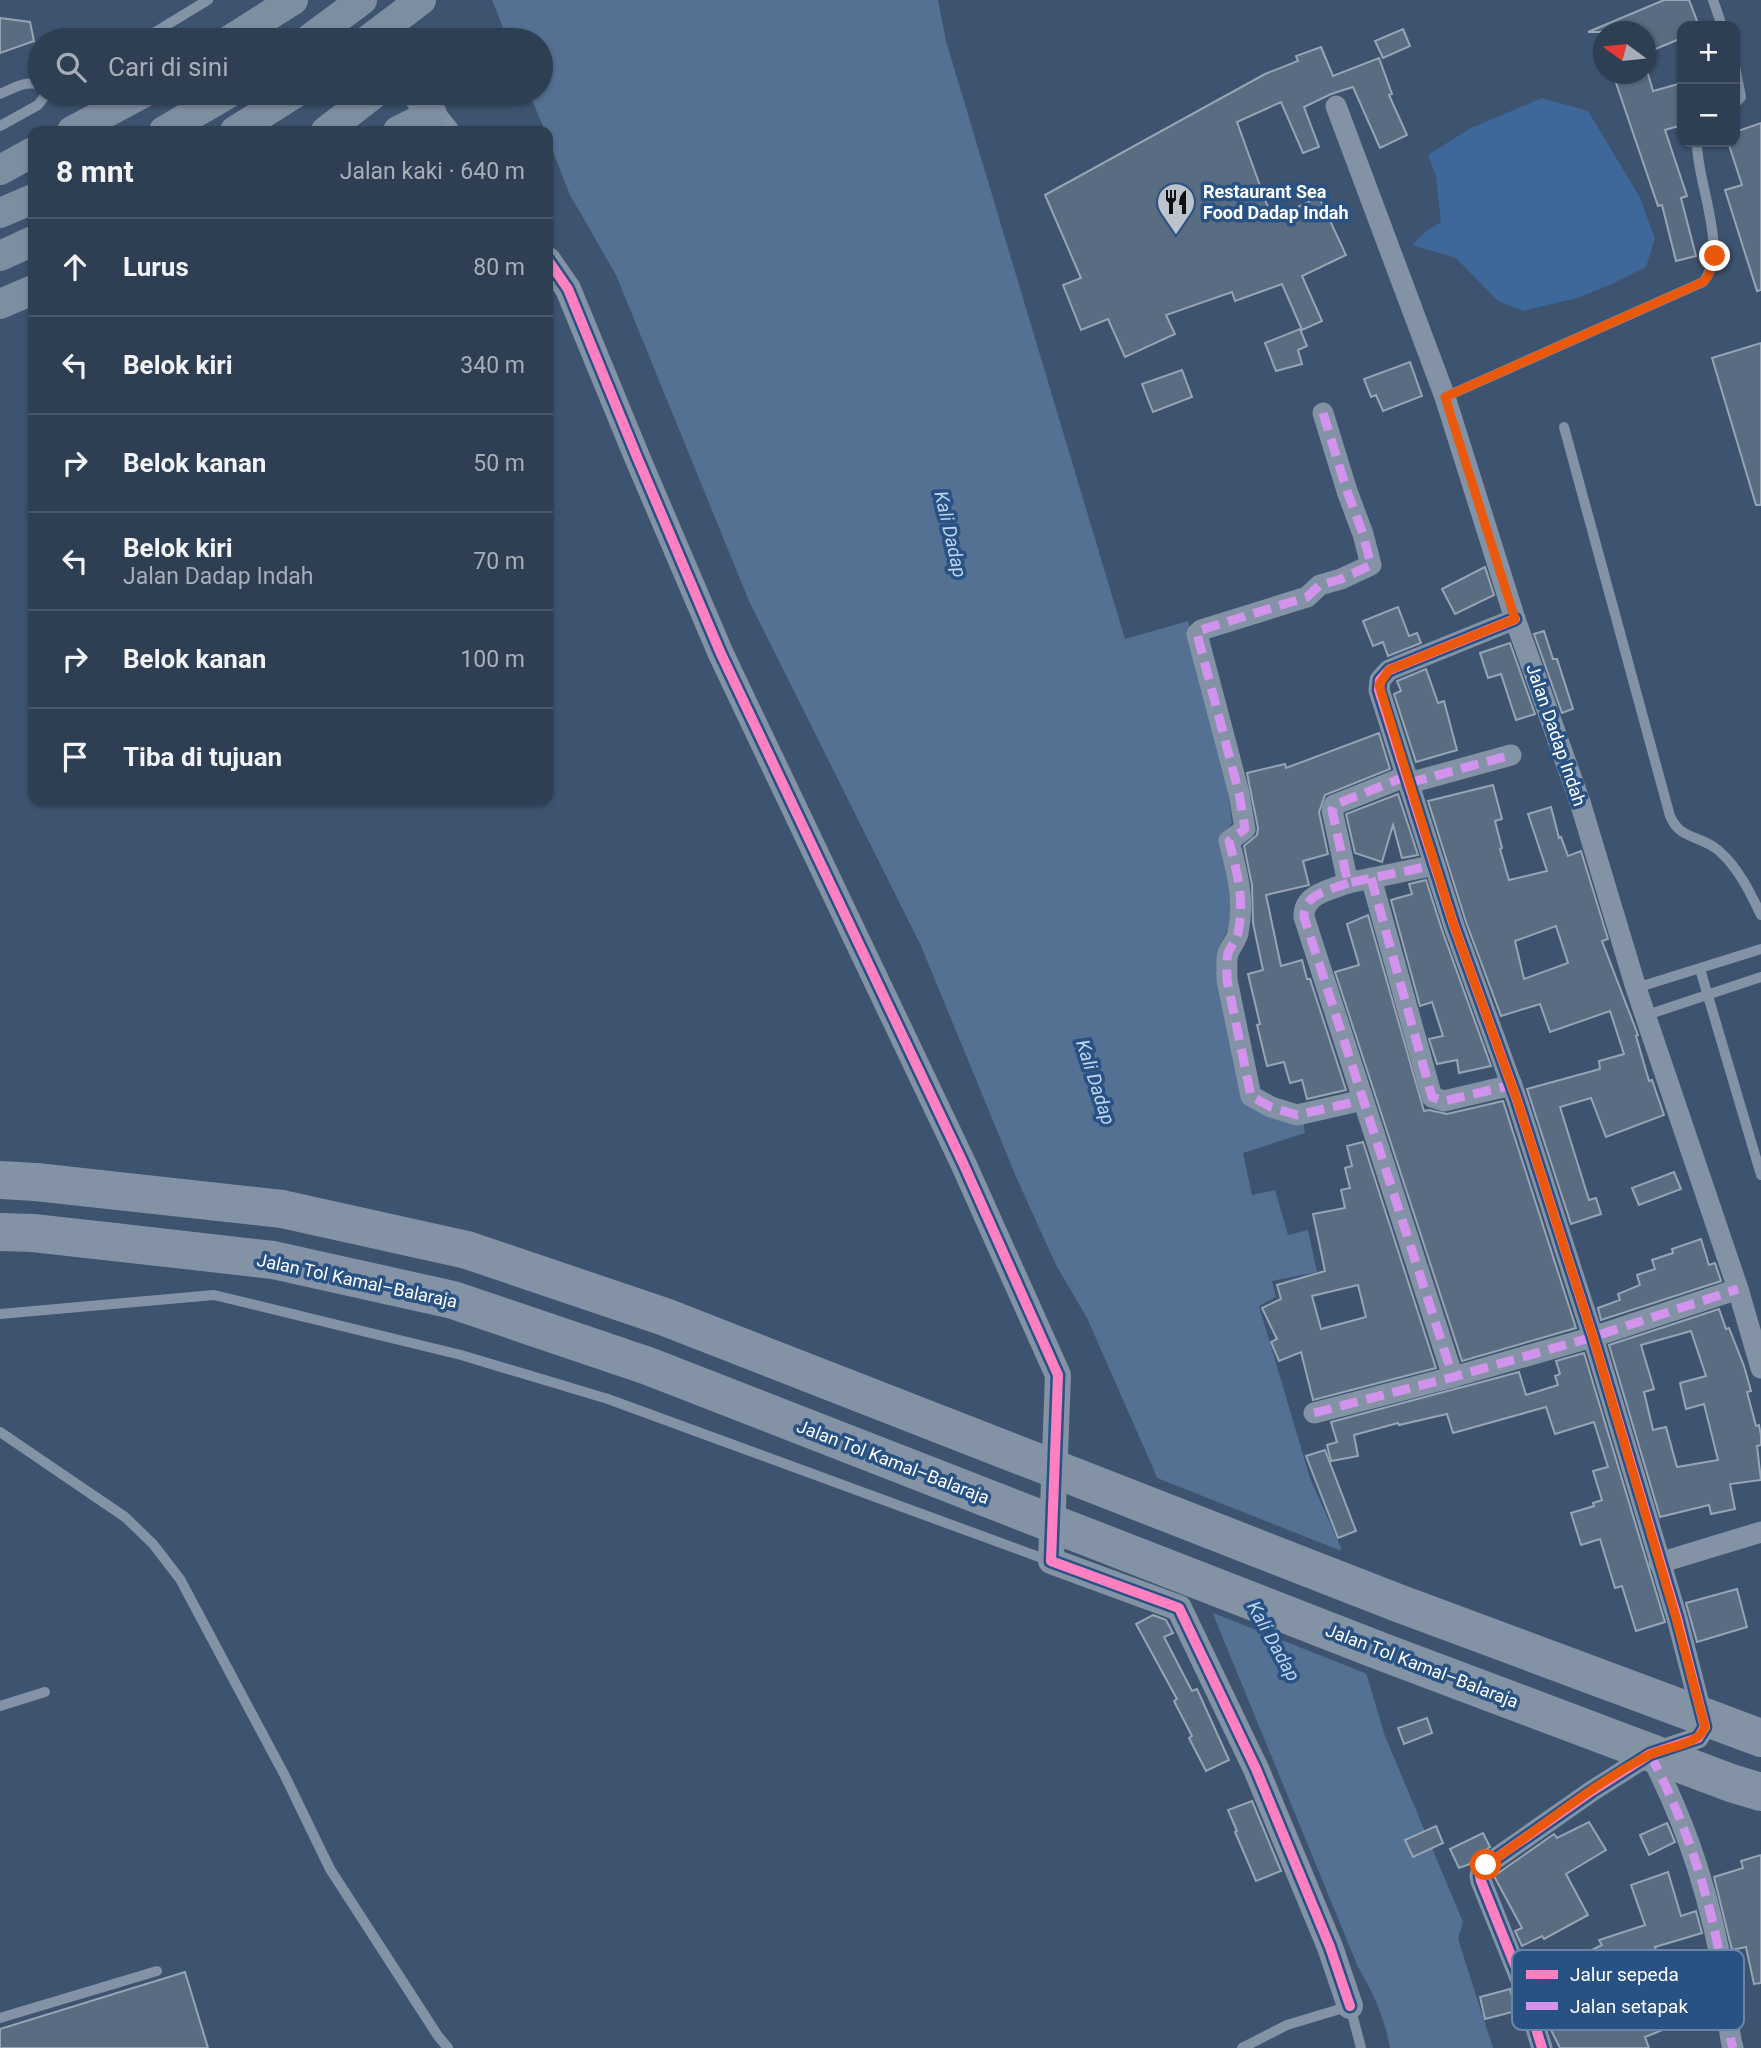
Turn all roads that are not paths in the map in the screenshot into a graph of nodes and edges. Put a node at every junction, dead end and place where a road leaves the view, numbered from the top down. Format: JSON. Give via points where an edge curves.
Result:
{"nodes":[{"id":1,"x":208,"y":0,"type":"edge"},
{"id":2,"x":293,"y":0,"type":"edge"},
{"id":3,"x":344,"y":0,"type":"edge"},
{"id":4,"x":362,"y":0,"type":"edge"},
{"id":5,"x":421,"y":0,"type":"edge"},
{"id":6,"x":1713,"y":0,"type":"edge"},
{"id":7,"x":1719,"y":21,"type":"edge"},
{"id":8,"x":162,"y":28,"type":"edge"},
{"id":9,"x":249,"y":28,"type":"edge"},
{"id":10,"x":324,"y":28,"type":"edge"},
{"id":11,"x":371,"y":28,"type":"edge"},
{"id":12,"x":384,"y":28,"type":"edge"},
{"id":13,"x":28,"y":84,"type":"edge"},
{"id":14,"x":0,"y":94,"type":"edge"},
{"id":15,"x":38,"y":105,"type":"edge"},
{"id":16,"x":121,"y":105,"type":"edge"},
{"id":17,"x":208,"y":105,"type":"edge"},
{"id":18,"x":276,"y":105,"type":"edge"},
{"id":19,"x":360,"y":105,"type":"edge"},
{"id":20,"x":1336,"y":106,"type":"dead end"},
{"id":21,"x":431,"y":113,"type":"edge"},
{"id":22,"x":0,"y":126,"type":"edge"},
{"id":23,"x":81,"y":126,"type":"edge"},
{"id":24,"x":173,"y":126,"type":"edge"},
{"id":25,"x":243,"y":126,"type":"edge"},
{"id":26,"x":332,"y":126,"type":"edge"},
{"id":27,"x":407,"y":126,"type":"edge"},
{"id":28,"x":1698,"y":147,"type":"edge"},
{"id":29,"x":28,"y":155,"type":"edge"},
{"id":30,"x":0,"y":170,"type":"edge"},
{"id":31,"x":28,"y":201,"type":"edge"},
{"id":32,"x":0,"y":214,"type":"edge"},
{"id":33,"x":28,"y":243,"type":"edge"},
{"id":34,"x":0,"y":256,"type":"edge"},
{"id":35,"x":553,"y":267,"type":"edge"},
{"id":36,"x":28,"y":292,"type":"edge"},
{"id":37,"x":0,"y":304,"type":"edge"},
{"id":38,"x":1445,"y":397,"type":"junction"},
{"id":39,"x":1323,"y":413,"type":"dead end"},
{"id":40,"x":1564,"y":426,"type":"dead end"},
{"id":41,"x":1515,"y":619,"type":"junction"},
{"id":42,"x":1511,"y":755,"type":"dead end"},
{"id":43,"x":1408,"y":779,"type":"junction"},
{"id":44,"x":1435,"y":865,"type":"junction"},
{"id":45,"x":1371,"y":878,"type":"junction"},
{"id":46,"x":1348,"y":883,"type":"junction"},
{"id":47,"x":1761,"y":915,"type":"edge"},
{"id":48,"x":1761,"y":949,"type":"edge"},
{"id":49,"x":1700,"y":969,"type":"junction"},
{"id":50,"x":1761,"y":977,"type":"edge"},
{"id":51,"x":1636,"y":988,"type":"junction"},
{"id":52,"x":1709,"y":995,"type":"junction"},
{"id":53,"x":1647,"y":1015,"type":"junction"},
{"id":54,"x":1512,"y":1085,"type":"junction"},
{"id":55,"x":1363,"y":1100,"type":"junction"},
{"id":56,"x":1761,"y":1175,"type":"edge"},
{"id":57,"x":18,"y":1181,"type":"edge"},
{"id":58,"x":0,"y":1232,"type":"edge"},
{"id":59,"x":1738,"y":1289,"type":"junction"},
{"id":60,"x":0,"y":1314,"type":"edge"},
{"id":61,"x":1593,"y":1337,"type":"junction"},
{"id":62,"x":1761,"y":1368,"type":"edge"},
{"id":63,"x":1453,"y":1377,"type":"junction"},
{"id":64,"x":1314,"y":1413,"type":"dead end"},
{"id":65,"x":0,"y":1432,"type":"edge"},
{"id":66,"x":1761,"y":1532,"type":"edge"},
{"id":67,"x":1051,"y":1561,"type":"junction"},
{"id":68,"x":1659,"y":1563,"type":"junction"},
{"id":69,"x":45,"y":1692,"type":"dead end"},
{"id":70,"x":0,"y":1706,"type":"edge"},
{"id":71,"x":1761,"y":1738,"type":"edge"},
{"id":72,"x":1650,"y":1754,"type":"junction"},
{"id":73,"x":1761,"y":1792,"type":"edge"},
{"id":74,"x":1717,"y":1950,"type":"edge"},
{"id":75,"x":1512,"y":1958,"type":"edge"},
{"id":76,"x":157,"y":1971,"type":"dead end"},
{"id":77,"x":1350,"y":2006,"type":"junction"},
{"id":78,"x":0,"y":2018,"type":"edge"},
{"id":79,"x":1536,"y":2030,"type":"edge"},
{"id":80,"x":1731,"y":2030,"type":"edge"},
{"id":81,"x":448,"y":2048,"type":"edge"},
{"id":82,"x":1242,"y":2048,"type":"edge"},
{"id":83,"x":1361,"y":2048,"type":"edge"},
{"id":84,"x":1542,"y":2048,"type":"edge"},
{"id":85,"x":1733,"y":2048,"type":"edge"}],
"edges":[{"from":1,"to":8,"type":"lane"},
{"from":2,"to":9,"type":"main road"},
{"from":3,"to":11,"type":"main road"},
{"from":4,"to":10,"type":"main road","bridge":true},
{"from":5,"to":12,"type":"main road","bridge":true},
{"from":6,"to":7,"type":"lane"},
{"from":13,"to":14,"type":"lane"},
{"from":15,"to":22,"type":"lane"},
{"from":16,"to":23,"type":"main road"},
{"from":17,"to":24,"type":"main road","bridge":true},
{"from":18,"to":25,"type":"main road"},
{"from":19,"to":26,"type":"main road"},
{"from":20,"to":38,"type":"street","name":"Jalan Dadap Indah"},
{"from":21,"to":27,"type":"main road"},
{"from":28,"to":38,"type":"lane","via":[[1715,256],[1703,282]]},
{"from":29,"to":30,"type":"main road"},
{"from":31,"to":32,"type":"main road"},
{"from":33,"to":34,"type":"main road"},
{"from":35,"to":67,"type":"street","via":[[568,289],[720,653],[963,1163],[1058,1375]]},
{"from":36,"to":37,"type":"main road"},
{"from":38,"to":41,"type":"street","name":"Jalan Dadap Indah"},
{"from":39,"to":55,"type":"street","via":[[1371,565],[1320,584],[1307,597],[1197,634],[1245,830],[1229,841],[1242,907],[1237,936],[1228,953],[1227,981],[1251,1096],[1297,1115]]},
{"from":40,"to":47,"type":"lane","via":[[1674,826],[1725,856]]},
{"from":41,"to":43,"type":"street","via":[[1384,674],[1379,690]]},
{"from":41,"to":51,"type":"street","name":"Jalan Dadap Indah","via":[[1580,802]]},
{"from":42,"to":43,"type":"street"},
{"from":43,"to":44,"type":"street"},
{"from":43,"to":46,"type":"street","via":[[1334,805]]},
{"from":44,"to":45,"type":"street"},
{"from":44,"to":54,"type":"street"},
{"from":45,"to":46,"type":"street"},
{"from":45,"to":54,"type":"street","via":[[1432,1097],[1444,1101]]},
{"from":46,"to":55,"type":"street","via":[[1308,899],[1303,907]]},
{"from":48,"to":49,"type":"lane"},
{"from":49,"to":51,"type":"lane"},
{"from":49,"to":52,"type":"lane"},
{"from":50,"to":52,"type":"lane"},
{"from":51,"to":53,"type":"street","name":"Jalan Dadap Indah"},
{"from":52,"to":53,"type":"lane"},
{"from":52,"to":56,"type":"lane"},
{"from":53,"to":59,"type":"street","name":"Jalan Dadap Indah"},
{"from":54,"to":61,"type":"street"},
{"from":55,"to":63,"type":"street"},
{"from":57,"to":71,"type":"highway","bridge":true,"via":[[282,1209],[467,1250],[665,1317],[1385,1598]]},
{"from":58,"to":73,"type":"highway","name":"Jalan Tol Kamal–Balaraja","bridge":true,"via":[[273,1260],[453,1300],[648,1366],[1380,1651]]},
{"from":59,"to":61,"type":"street"},
{"from":59,"to":62,"type":"street","name":"Jalan Dadap Indah"},
{"from":60,"to":67,"type":"lane","via":[[214,1295],[461,1355],[608,1399]]},
{"from":61,"to":63,"type":"street"},
{"from":61,"to":68,"type":"street"},
{"from":63,"to":64,"type":"street"},
{"from":65,"to":81,"type":"lane","via":[[125,1517],[174,1570],[330,1869]]},
{"from":66,"to":68,"type":"street"},
{"from":67,"to":77,"type":"street","via":[[1179,1608],[1256,1769]]},
{"from":68,"to":72,"type":"street","via":[[1705,1727],[1698,1738]]},
{"from":69,"to":70,"type":"lane"},
{"from":72,"to":74,"type":"street","via":[[1674,1800],[1700,1869]]},
{"from":72,"to":75,"type":"street","via":[[1482,1868],[1481,1881]]},
{"from":76,"to":78,"type":"lane"},
{"from":77,"to":82,"type":"lane","via":[[1287,2025]]},
{"from":77,"to":83,"type":"lane"},
{"from":79,"to":84,"type":"street"},
{"from":80,"to":85,"type":"street"}]}
